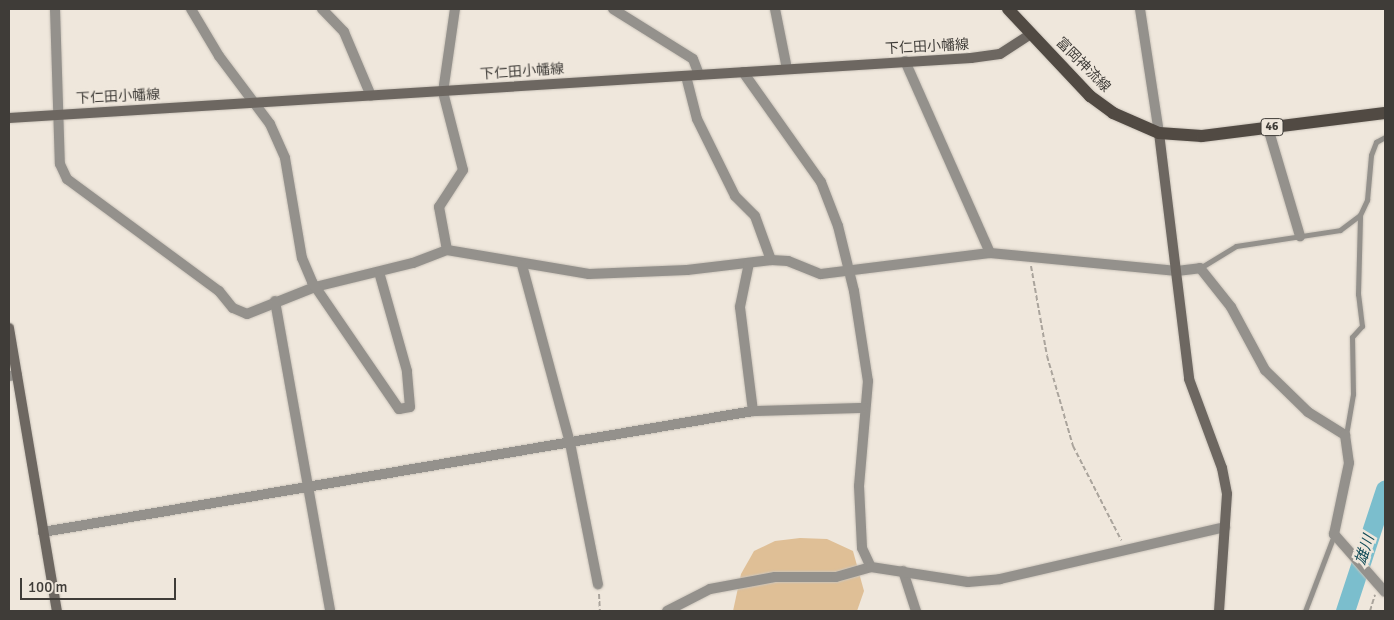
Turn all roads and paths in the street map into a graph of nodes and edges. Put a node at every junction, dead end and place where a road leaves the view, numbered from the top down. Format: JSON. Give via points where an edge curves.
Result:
{"nodes":[{"id":1,"x":55,"y":9,"type":"edge"},
{"id":2,"x":191,"y":9,"type":"edge"},
{"id":3,"x":322,"y":9,"type":"edge"},
{"id":4,"x":455,"y":9,"type":"edge"},
{"id":5,"x":613,"y":9,"type":"edge"},
{"id":6,"x":775,"y":9,"type":"edge"},
{"id":7,"x":1008,"y":9,"type":"edge"},
{"id":8,"x":1140,"y":9,"type":"edge"},
{"id":9,"x":1031,"y":34,"type":"junction"},
{"id":10,"x":905,"y":62,"type":"junction"},
{"id":11,"x":787,"y":69,"type":"junction"},
{"id":12,"x":743,"y":72,"type":"junction"},
{"id":13,"x":699,"y":75,"type":"junction"},
{"id":14,"x":686,"y":76,"type":"junction"},
{"id":15,"x":443,"y":92,"type":"junction"},
{"id":16,"x":371,"y":96,"type":"junction"},
{"id":17,"x":253,"y":105,"type":"junction"},
{"id":18,"x":1385,"y":113,"type":"edge"},
{"id":19,"x":59,"y":114,"type":"junction"},
{"id":20,"x":9,"y":118,"type":"edge"},
{"id":21,"x":1268,"y":128,"type":"junction"},
{"id":22,"x":1159,"y":133,"type":"junction"},
{"id":23,"x":1385,"y":137,"type":"edge"},
{"id":24,"x":1360,"y":215,"type":"junction"},
{"id":25,"x":1300,"y":236,"type":"junction"},
{"id":26,"x":447,"y":250,"type":"junction"},
{"id":27,"x":990,"y":253,"type":"junction"},
{"id":28,"x":1029,"y":254,"type":"junction"},
{"id":29,"x":771,"y":260,"type":"junction"},
{"id":30,"x":749,"y":263,"type":"junction"},
{"id":31,"x":522,"y":265,"type":"junction"},
{"id":32,"x":1200,"y":268,"type":"junction"},
{"id":33,"x":849,"y":269,"type":"junction"},
{"id":34,"x":1177,"y":271,"type":"junction"},
{"id":35,"x":379,"y":272,"type":"junction"},
{"id":36,"x":315,"y":287,"type":"junction"},
{"id":37,"x":275,"y":301,"type":"junction"},
{"id":38,"x":9,"y":328,"type":"edge"},
{"id":39,"x":13,"y":375,"type":"edge"},
{"id":40,"x":863,"y":408,"type":"junction"},
{"id":41,"x":753,"y":411,"type":"junction"},
{"id":42,"x":1345,"y":435,"type":"junction"},
{"id":43,"x":570,"y":443,"type":"junction"},
{"id":44,"x":307,"y":487,"type":"junction"},
{"id":45,"x":1225,"y":527,"type":"junction"},
{"id":46,"x":43,"y":532,"type":"junction"},
{"id":47,"x":1336,"y":539,"type":"junction"},
{"id":48,"x":1125,"y":550,"type":"junction"},
{"id":49,"x":871,"y":567,"type":"junction"},
{"id":50,"x":904,"y":571,"type":"junction"},
{"id":51,"x":598,"y":584,"type":"joint"},
{"id":52,"x":1382,"y":588,"type":"edge"},
{"id":53,"x":57,"y":611,"type":"edge"},
{"id":54,"x":330,"y":611,"type":"edge"},
{"id":55,"x":600,"y":611,"type":"edge"},
{"id":56,"x":666,"y":611,"type":"edge"},
{"id":57,"x":916,"y":611,"type":"edge"},
{"id":58,"x":1219,"y":611,"type":"edge"},
{"id":59,"x":1305,"y":611,"type":"edge"},
{"id":60,"x":1370,"y":611,"type":"edge"}],
"edges":[{"from":1,"to":19,"type":"street"},
{"from":2,"to":17,"type":"street"},
{"from":3,"to":16,"type":"street","via":[[344,32]]},
{"from":4,"to":15,"type":"street"},
{"from":5,"to":13,"type":"street","via":[[693,59]]},
{"from":6,"to":11,"type":"street"},
{"from":7,"to":9,"type":"main road","name":"富岡神流線","number":"46"},
{"from":8,"to":22,"type":"street"},
{"from":9,"to":10,"type":"main road","name":"下仁田小幡線","via":[[1009,50],[991,56]]},
{"from":9,"to":22,"type":"main road","name":"富岡神流線","number":"46","via":[[1101,105]]},
{"from":10,"to":11,"type":"main road","name":"下仁田小幡線"},
{"from":10,"to":27,"type":"street"},
{"from":11,"to":12,"type":"main road","name":"下仁田小幡線"},
{"from":12,"to":13,"type":"main road","name":"下仁田小幡線"},
{"from":12,"to":33,"type":"street","via":[[821,182],[830,201]]},
{"from":13,"to":14,"type":"main road","name":"下仁田小幡線"},
{"from":14,"to":15,"type":"main road","name":"下仁田小幡線"},
{"from":14,"to":29,"type":"street","via":[[697,119],[735,196],[755,216]]},
{"from":15,"to":16,"type":"main road","name":"下仁田小幡線"},
{"from":15,"to":26,"type":"street","via":[[463,170],[439,207]]},
{"from":16,"to":17,"type":"main road","name":"下仁田小幡線"},
{"from":17,"to":19,"type":"main road","name":"下仁田小幡線"},
{"from":17,"to":36,"type":"street","via":[[270,124],[285,158],[302,258]]},
{"from":18,"to":21,"type":"main road","name":"富岡神流線","number":"46"},
{"from":19,"to":20,"type":"main road","name":"下仁田小幡線"},
{"from":19,"to":37,"type":"street","via":[[60,164],[67,179],[219,291],[233,308],[247,314]]},
{"from":21,"to":22,"type":"main road","name":"富岡神流線","number":"46","via":[[1202,136]]},
{"from":21,"to":25,"type":"street"},
{"from":22,"to":34,"type":"main road"},
{"from":23,"to":24,"type":"lane","via":[[1376,142],[1371,154],[1367,200]]},
{"from":24,"to":25,"type":"lane","via":[[1340,230]]},
{"from":24,"to":42,"type":"lane","via":[[1358,294],[1362,326],[1352,337],[1353,394]]},
{"from":25,"to":32,"type":"lane","via":[[1236,246]]},
{"from":26,"to":31,"type":"street","via":[[465,250]]},
{"from":26,"to":35,"type":"street"},
{"from":27,"to":28,"type":"street"},
{"from":27,"to":33,"type":"street"},
{"from":28,"to":34,"type":"street"},
{"from":28,"to":48,"type":"path","via":[[1047,356],[1073,446]]},
{"from":29,"to":30,"type":"street"},
{"from":29,"to":33,"type":"street","via":[[788,261],[821,274]]},
{"from":30,"to":31,"type":"street","via":[[590,274]]},
{"from":30,"to":41,"type":"street","via":[[740,306]]},
{"from":31,"to":43,"type":"street"},
{"from":32,"to":34,"type":"street"},
{"from":32,"to":42,"type":"street","via":[[1231,307],[1265,370],[1308,412]]},
{"from":33,"to":40,"type":"street","via":[[868,381]]},
{"from":34,"to":45,"type":"main road","via":[[1194,401],[1222,468],[1227,494]]},
{"from":35,"to":36,"type":"street"},
{"from":35,"to":36,"type":"street","via":[[407,371],[410,407],[399,409]]},
{"from":36,"to":37,"type":"street"},
{"from":37,"to":44,"type":"street"},
{"from":38,"to":39,"type":"main road"},
{"from":39,"to":46,"type":"main road"},
{"from":40,"to":41,"type":"street"},
{"from":40,"to":49,"type":"street","via":[[862,548]]},
{"from":41,"to":43,"type":"street"},
{"from":42,"to":47,"type":"street","via":[[1349,463]]},
{"from":43,"to":44,"type":"street"},
{"from":43,"to":51,"type":"street"},
{"from":44,"to":46,"type":"street"},
{"from":44,"to":54,"type":"street"},
{"from":45,"to":48,"type":"street"},
{"from":45,"to":58,"type":"main road"},
{"from":46,"to":53,"type":"main road"},
{"from":47,"to":52,"type":"street"},
{"from":47,"to":59,"type":"lane"},
{"from":48,"to":50,"type":"street","via":[[976,581]]},
{"from":49,"to":50,"type":"street"},
{"from":49,"to":56,"type":"street","via":[[836,577],[775,577],[710,590]]},
{"from":50,"to":57,"type":"street"},
{"from":51,"to":55,"type":"path"},
{"from":52,"to":60,"type":"path","via":[[1375,595]]}]}
